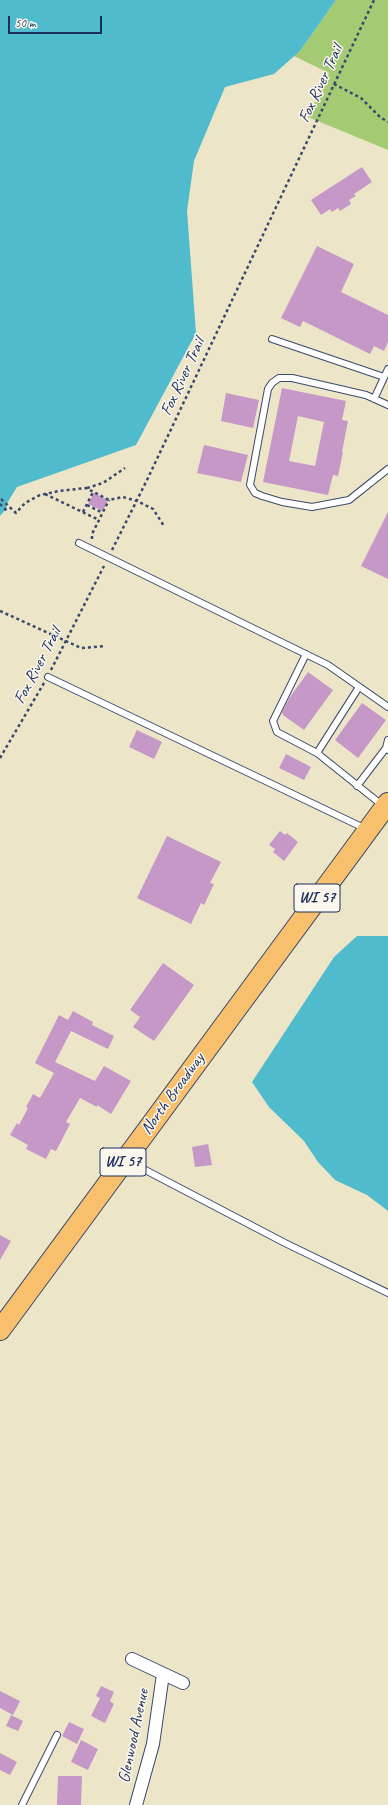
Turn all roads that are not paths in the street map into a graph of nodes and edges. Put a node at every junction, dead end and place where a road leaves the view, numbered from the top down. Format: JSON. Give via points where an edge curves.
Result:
{"nodes":[{"id":1,"x":272,"y":340,"type":"dead end"},
{"id":2,"x":388,"y":369,"type":"edge"},
{"id":3,"x":384,"y":377,"type":"junction"},
{"id":4,"x":374,"y":398,"type":"junction"},
{"id":5,"x":388,"y":405,"type":"edge"},
{"id":6,"x":388,"y":469,"type":"edge"},
{"id":7,"x":79,"y":543,"type":"dead end"},
{"id":8,"x":306,"y":654,"type":"junction"},
{"id":9,"x":48,"y":676,"type":"road end"},
{"id":10,"x":358,"y":687,"type":"junction"},
{"id":11,"x":388,"y":708,"type":"edge"},
{"id":12,"x":388,"y":740,"type":"edge"},
{"id":13,"x":387,"y":749,"type":"edge"},
{"id":14,"x":317,"y":752,"type":"junction"},
{"id":15,"x":357,"y":786,"type":"junction"},
{"id":16,"x":386,"y":805,"type":"edge"},
{"id":17,"x":368,"y":830,"type":"junction"},
{"id":18,"x":125,"y":1159,"type":"junction"},
{"id":19,"x":388,"y":1293,"type":"edge"},
{"id":20,"x":0,"y":1330,"type":"edge"},
{"id":21,"x":132,"y":1659,"type":"dead end"},
{"id":22,"x":163,"y":1674,"type":"junction"},
{"id":23,"x":183,"y":1683,"type":"dead end"},
{"id":24,"x":57,"y":1735,"type":"dead end"},
{"id":25,"x":22,"y":1805,"type":"edge"},
{"id":26,"x":136,"y":1805,"type":"edge"}],
"edges":[{"from":1,"to":3,"type":"lane"},
{"from":2,"to":3,"type":"lane"},
{"from":3,"to":4,"type":"lane"},
{"from":4,"to":5,"type":"lane"},
{"from":4,"to":6,"type":"lane","via":[[292,378],[279,378],[272,383],[266,397],[250,485],[255,493],[262,496],[312,507],[349,500]]},
{"from":7,"to":8,"type":"lane"},
{"from":8,"to":10,"type":"lane","via":[[328,665]]},
{"from":8,"to":14,"type":"lane","via":[[273,721],[277,732]]},
{"from":9,"to":17,"type":"lane"},
{"from":10,"to":11,"type":"lane"},
{"from":10,"to":14,"type":"lane"},
{"from":12,"to":13,"type":"lane"},
{"from":13,"to":15,"type":"lane"},
{"from":14,"to":15,"type":"lane"},
{"from":15,"to":16,"type":"lane"},
{"from":16,"to":17,"type":"main road","number":"WI 57"},
{"from":17,"to":18,"type":"main road","name":"North Broadway","number":"WI 57"},
{"from":18,"to":19,"type":"lane","via":[[285,1243]]},
{"from":18,"to":20,"type":"main road","name":"North Broadway","number":"WI 57"},
{"from":21,"to":22,"type":"street"},
{"from":22,"to":23,"type":"street"},
{"from":22,"to":26,"type":"street","name":"Glenwood Avenue","via":[[153,1744]]},
{"from":24,"to":25,"type":"lane"}]}
